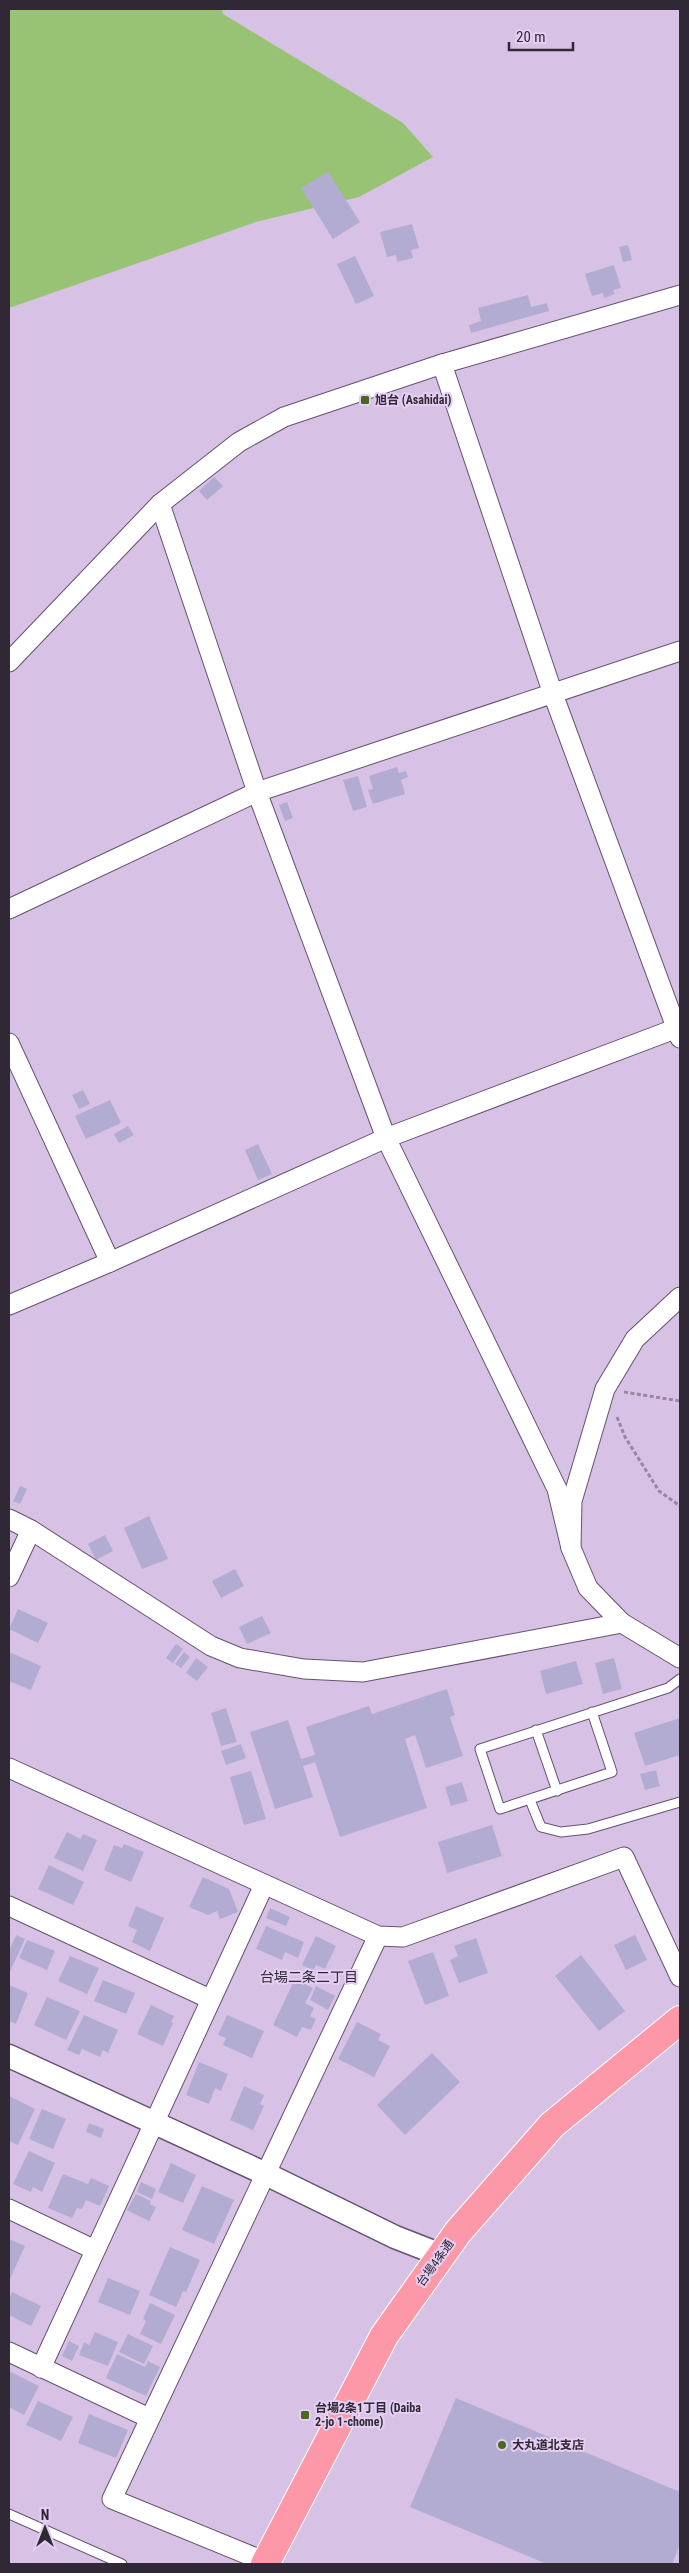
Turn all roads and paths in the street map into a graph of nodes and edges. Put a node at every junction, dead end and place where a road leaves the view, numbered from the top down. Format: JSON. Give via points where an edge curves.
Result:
{"nodes":[{"id":1,"x":680,"y":295,"type":"edge"},
{"id":2,"x":442,"y":364,"type":"junction"},
{"id":3,"x":160,"y":504,"type":"junction"},
{"id":4,"x":680,"y":650,"type":"edge"},
{"id":5,"x":9,"y":662,"type":"edge"},
{"id":6,"x":552,"y":694,"type":"junction"},
{"id":7,"x":257,"y":792,"type":"junction"},
{"id":8,"x":9,"y":909,"type":"edge"},
{"id":9,"x":679,"y":1031,"type":"edge"},
{"id":10,"x":9,"y":1043,"type":"edge"},
{"id":11,"x":386,"y":1138,"type":"junction"},
{"id":12,"x":110,"y":1262,"type":"junction"},
{"id":13,"x":680,"y":1297,"type":"edge"},
{"id":14,"x":9,"y":1304,"type":"edge"},
{"id":15,"x":605,"y":1389,"type":"junction"},
{"id":16,"x":680,"y":1402,"type":"edge"},
{"id":17,"x":680,"y":1506,"type":"edge"},
{"id":18,"x":9,"y":1519,"type":"edge"},
{"id":19,"x":31,"y":1530,"type":"junction"},
{"id":20,"x":571,"y":1548,"type":"junction"},
{"id":21,"x":9,"y":1577,"type":"edge"},
{"id":22,"x":622,"y":1623,"type":"junction"},
{"id":23,"x":680,"y":1658,"type":"edge"},
{"id":24,"x":680,"y":1679,"type":"edge"},
{"id":25,"x":592,"y":1712,"type":"junction"},
{"id":26,"x":536,"y":1730,"type":"junction"},
{"id":27,"x":9,"y":1768,"type":"edge"},
{"id":28,"x":557,"y":1791,"type":"junction"},
{"id":29,"x":530,"y":1800,"type":"junction"},
{"id":30,"x":680,"y":1802,"type":"edge"},
{"id":31,"x":264,"y":1885,"type":"junction"},
{"id":32,"x":9,"y":1906,"type":"edge"},
{"id":33,"x":378,"y":1936,"type":"junction"},
{"id":34,"x":680,"y":1977,"type":"edge"},
{"id":35,"x":210,"y":1999,"type":"junction"},
{"id":36,"x":680,"y":2020,"type":"edge"},
{"id":37,"x":9,"y":2056,"type":"edge"},
{"id":38,"x":153,"y":2123,"type":"junction"},
{"id":39,"x":266,"y":2174,"type":"junction"},
{"id":40,"x":9,"y":2209,"type":"edge"},
{"id":41,"x":95,"y":2250,"type":"junction"},
{"id":42,"x":441,"y":2255,"type":"junction"},
{"id":43,"x":9,"y":2352,"type":"edge"},
{"id":44,"x":41,"y":2368,"type":"junction"},
{"id":45,"x":149,"y":2418,"type":"junction"},
{"id":46,"x":9,"y":2514,"type":"edge"},
{"id":47,"x":266,"y":2563,"type":"edge"},
{"id":48,"x":122,"y":2564,"type":"edge"}],
"edges":[{"from":1,"to":2,"type":"street"},
{"from":2,"to":3,"type":"street","via":[[284,418],[239,442]]},
{"from":2,"to":6,"type":"street"},
{"from":3,"to":5,"type":"street"},
{"from":3,"to":7,"type":"street"},
{"from":4,"to":6,"type":"street"},
{"from":6,"to":7,"type":"street"},
{"from":6,"to":9,"type":"street"},
{"from":7,"to":8,"type":"street"},
{"from":7,"to":11,"type":"street"},
{"from":9,"to":11,"type":"street"},
{"from":10,"to":12,"type":"street"},
{"from":11,"to":12,"type":"street"},
{"from":11,"to":20,"type":"street","via":[[557,1488]]},
{"from":12,"to":14,"type":"street"},
{"from":13,"to":15,"type":"street","via":[[635,1339]]},
{"from":15,"to":16,"type":"path"},
{"from":15,"to":17,"type":"path","via":[[625,1437],[659,1491]]},
{"from":15,"to":20,"type":"street","via":[[572,1501]]},
{"from":18,"to":19,"type":"street"},
{"from":19,"to":21,"type":"street"},
{"from":19,"to":22,"type":"street","via":[[211,1646],[240,1658],[304,1669],[363,1672]]},
{"from":20,"to":22,"type":"street","via":[[588,1588]]},
{"from":22,"to":23,"type":"street"},
{"from":24,"to":25,"type":"lane","via":[[668,1688]]},
{"from":25,"to":26,"type":"lane"},
{"from":25,"to":28,"type":"lane","via":[[612,1772]]},
{"from":26,"to":28,"type":"lane"},
{"from":26,"to":29,"type":"lane","via":[[480,1748],[500,1809]]},
{"from":27,"to":31,"type":"street"},
{"from":28,"to":29,"type":"lane"},
{"from":29,"to":30,"type":"lane","via":[[540,1827],[562,1832],[588,1829]]},
{"from":31,"to":33,"type":"street"},
{"from":31,"to":35,"type":"street"},
{"from":32,"to":35,"type":"street"},
{"from":33,"to":34,"type":"street","via":[[403,1937],[624,1856]]},
{"from":33,"to":39,"type":"street"},
{"from":35,"to":38,"type":"street"},
{"from":36,"to":42,"type":"highway","name":"台場4条通","via":[[552,2125]]},
{"from":37,"to":38,"type":"street"},
{"from":38,"to":39,"type":"street"},
{"from":38,"to":41,"type":"street"},
{"from":39,"to":42,"type":"street","via":[[396,2237]]},
{"from":39,"to":45,"type":"street"},
{"from":40,"to":41,"type":"street"},
{"from":41,"to":44,"type":"street"},
{"from":42,"to":47,"type":"highway","name":"台場4条通","via":[[384,2336]]},
{"from":43,"to":44,"type":"street"},
{"from":44,"to":45,"type":"street"},
{"from":45,"to":47,"type":"street","via":[[112,2499]]},
{"from":46,"to":48,"type":"lane"}]}
